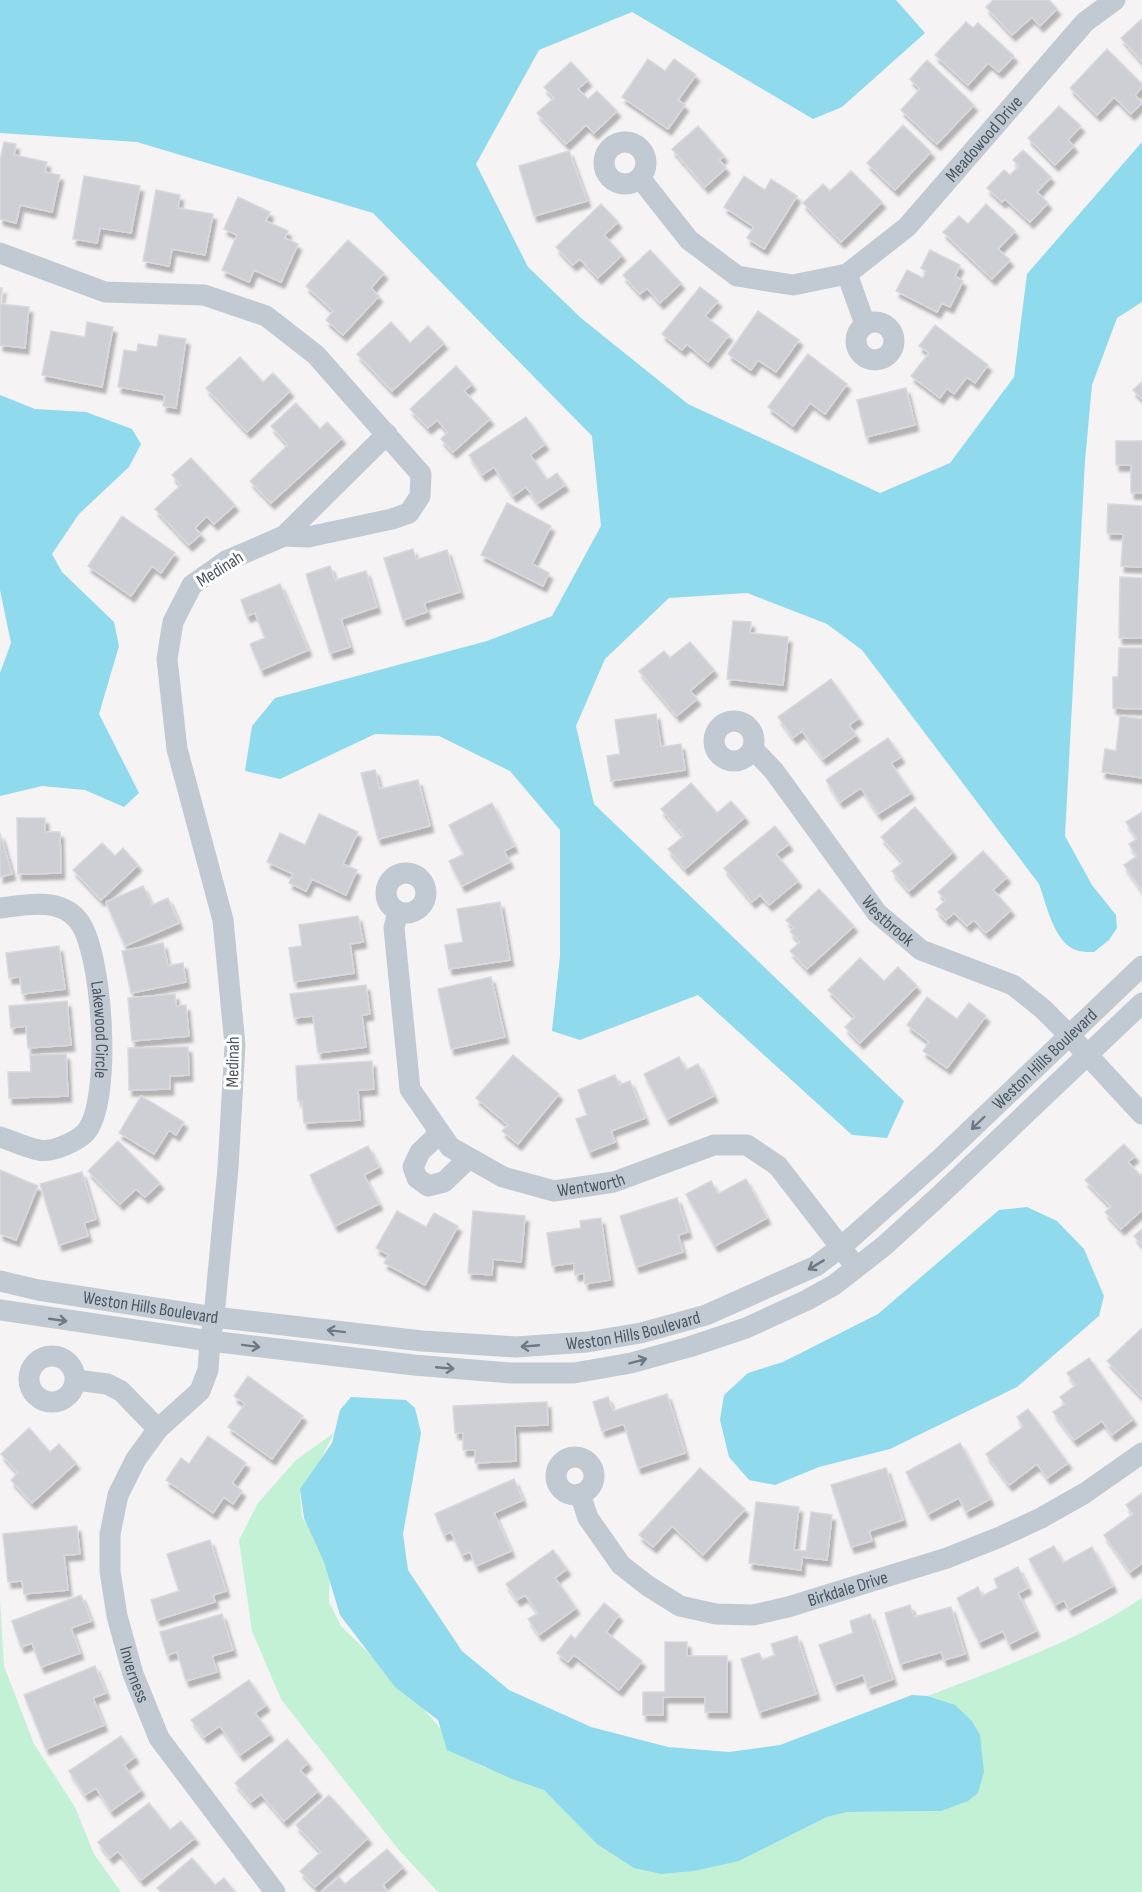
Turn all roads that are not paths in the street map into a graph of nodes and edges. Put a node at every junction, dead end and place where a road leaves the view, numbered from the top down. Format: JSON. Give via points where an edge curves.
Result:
{"nodes":[{"id":1,"x":1115,"y":0,"type":"edge"},
{"id":2,"x":640,"y":178,"type":"dead end"},
{"id":3,"x":0,"y":254,"type":"edge"},
{"id":4,"x":847,"y":273,"type":"junction"},
{"id":5,"x":866,"y":324,"type":"dead end"},
{"id":6,"x":387,"y":434,"type":"junction"},
{"id":7,"x":284,"y":536,"type":"junction"},
{"id":8,"x":753,"y":749,"type":"dead end"},
{"id":9,"x":0,"y":908,"type":"edge"},
{"id":10,"x":398,"y":912,"type":"dead end"},
{"id":11,"x":1142,"y":966,"type":"edge"},
{"id":12,"x":1142,"y":1003,"type":"edge"},
{"id":13,"x":1069,"y":1035,"type":"junction"},
{"id":14,"x":1087,"y":1054,"type":"junction"},
{"id":15,"x":1142,"y":1114,"type":"edge"},
{"id":16,"x":440,"y":1133,"type":"junction"},
{"id":17,"x":0,"y":1137,"type":"edge"},
{"id":18,"x":469,"y":1158,"type":"junction"},
{"id":19,"x":840,"y":1248,"type":"junction"},
{"id":20,"x":858,"y":1267,"type":"junction"},
{"id":21,"x":0,"y":1281,"type":"edge"},
{"id":22,"x":0,"y":1310,"type":"edge"},
{"id":23,"x":214,"y":1317,"type":"junction"},
{"id":24,"x":210,"y":1341,"type":"junction"},
{"id":25,"x":76,"y":1380,"type":"dead end"},
{"id":26,"x":158,"y":1429,"type":"junction"},
{"id":27,"x":1142,"y":1453,"type":"edge"},
{"id":28,"x":580,"y":1494,"type":"dead end"},
{"id":29,"x":275,"y":1892,"type":"edge"}],
"edges":[{"from":1,"to":4,"type":"street","name":"Meadowood Drive","via":[[1085,22],[907,227]]},
{"from":2,"to":4,"type":"street","name":"Meadowood Drive","via":[[689,240],[737,276],[793,285]]},
{"from":3,"to":6,"type":"street","name":"Medinah","via":[[105,292],[204,295],[266,316],[316,355]]},
{"from":4,"to":5,"type":"street"},
{"from":6,"to":7,"type":"street"},
{"from":6,"to":7,"type":"street","name":"Medinah","via":[[422,474],[420,496],[409,513],[308,537]]},
{"from":7,"to":23,"type":"street","name":"Medinah","via":[[226,561],[192,585],[173,622],[166,659],[177,749],[223,920],[235,1045]]},
{"from":8,"to":13,"type":"street","name":"Westbrook","via":[[774,771],[877,913],[921,950],[1013,985]]},
{"from":9,"to":17,"type":"street","name":"Lakewood Circle","via":[[39,903],[61,908],[77,919],[88,941],[100,1002],[100,1093],[95,1118],[85,1133],[67,1145],[41,1151]]},
{"from":10,"to":16,"type":"street","name":"Wentworth","via":[[394,928],[410,1089]]},
{"from":11,"to":13,"type":"street","name":"Weston Hills Boulevard"},
{"from":12,"to":14,"type":"street","name":"Weston Hills Boulevard"},
{"from":13,"to":14,"type":"street","name":"Westbrook"},
{"from":13,"to":19,"type":"street","name":"Weston Hills Boulevard","one_way":true},
{"from":14,"to":15,"type":"street","name":"Westbrook"},
{"from":14,"to":20,"type":"street","name":"Weston Hills Boulevard","via":[[939,1196]]},
{"from":16,"to":18,"type":"street","name":"Wentworth","via":[[450,1146]]},
{"from":16,"to":18,"type":"street","via":[[420,1152],[412,1167],[417,1178],[428,1186],[444,1182]]},
{"from":18,"to":19,"type":"street","name":"Wentworth","via":[[503,1177],[554,1191],[614,1182],[714,1145],[747,1145],[778,1166]]},
{"from":19,"to":20,"type":"street","name":"Wentworth"},
{"from":19,"to":23,"type":"street","name":"Weston Hills Boulevard","one_way":true,"via":[[816,1266],[706,1314],[641,1333],[587,1342],[504,1347]]},
{"from":24,"to":20,"type":"street","name":"Weston Hills Boulevard","one_way":true,"via":[[414,1365],[511,1373],[574,1373],[632,1363],[746,1328],[834,1286]]},
{"from":21,"to":23,"type":"street","name":"Weston Hills Boulevard"},
{"from":22,"to":24,"type":"street","name":"Weston Hills Boulevard","one_way":true},
{"from":23,"to":24,"type":"street","name":"Inverness"},
{"from":24,"to":26,"type":"street","name":"Inverness","via":[[208,1370],[200,1391]]},
{"from":25,"to":26,"type":"street","via":[[107,1384],[121,1391]]},
{"from":26,"to":29,"type":"street","name":"Inverness","via":[[118,1495],[110,1543],[117,1616],[133,1674],[159,1738]]},
{"from":27,"to":28,"type":"street","name":"Birkdale Drive","via":[[1084,1493],[1000,1537],[947,1558],[753,1615],[716,1614],[680,1606],[648,1586],[621,1565],[588,1518]]}]}
